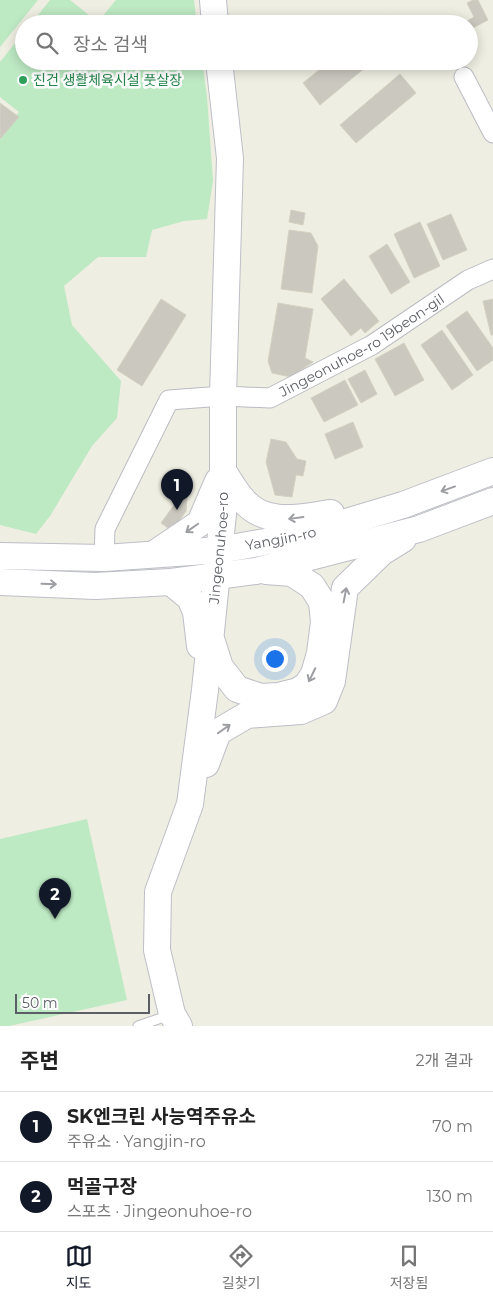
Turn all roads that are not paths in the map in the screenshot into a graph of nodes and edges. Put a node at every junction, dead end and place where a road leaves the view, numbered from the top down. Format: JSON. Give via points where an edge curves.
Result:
{"nodes":[{"id":1,"x":214,"y":0,"type":"edge"},
{"id":2,"x":215,"y":15,"type":"edge"},
{"id":3,"x":220,"y":70,"type":"edge"},
{"id":4,"x":464,"y":77,"type":"dead end"},
{"id":5,"x":493,"y":133,"type":"edge"},
{"id":6,"x":493,"y":269,"type":"edge"},
{"id":7,"x":223,"y":396,"type":"junction"},
{"id":8,"x":223,"y":470,"type":"junction"},
{"id":9,"x":493,"y":471,"type":"edge"},
{"id":10,"x":493,"y":502,"type":"edge"},
{"id":11,"x":379,"y":512,"type":"junction"},
{"id":12,"x":418,"y":529,"type":"junction"},
{"id":13,"x":220,"y":550,"type":"junction"},
{"id":14,"x":154,"y":555,"type":"junction"},
{"id":15,"x":0,"y":556,"type":"edge"},
{"id":16,"x":104,"y":558,"type":"junction"},
{"id":17,"x":256,"y":571,"type":"junction"},
{"id":18,"x":218,"y":576,"type":"junction"},
{"id":19,"x":0,"y":582,"type":"edge"},
{"id":20,"x":171,"y":582,"type":"junction"},
{"id":21,"x":210,"y":639,"type":"junction"},
{"id":22,"x":206,"y":690,"type":"junction"},
{"id":23,"x":190,"y":804,"type":"junction"},
{"id":24,"x":176,"y":1020,"type":"edge"},
{"id":25,"x":138,"y":1026,"type":"edge"}],
"edges":[{"from":1,"to":2,"type":"main road"},
{"from":3,"to":7,"type":"main road","name":"Jingeonuhoe-ro","via":[[230,158]]},
{"from":4,"to":5,"type":"street"},
{"from":6,"to":7,"type":"street","name":"Jingeonuhoe-ro 19beon-gil","via":[[468,280],[372,344],[270,398]]},
{"from":7,"to":8,"type":"main road","name":"Jingeonuhoe-ro"},
{"from":7,"to":16,"type":"street","name":"Jingeonuhoe-ro 19beon-gil","via":[[170,400],[105,529]]},
{"from":11,"to":8,"type":"main road","one_way":true,"via":[[355,510],[287,519],[263,516],[244,502]]},
{"from":8,"to":13,"type":"main road","name":"Jingeonuhoe-ro"},
{"from":8,"to":14,"type":"main road","one_way":true,"via":[[200,523]]},
{"from":9,"to":11,"type":"main road","name":"Yangjin-ro","one_way":true},
{"from":10,"to":12,"type":"main road","name":"Yangjin-ro"},
{"from":11,"to":13,"type":"main road","name":"Yangjin-ro","via":[[303,535]]},
{"from":12,"to":17,"type":"main road","name":"Yangjin-ro"},
{"from":23,"to":12,"type":"main road","one_way":true,"via":[[218,732],[247,715],[301,711],[324,701],[332,681],[345,588],[382,552]]},
{"from":13,"to":14,"type":"main road","name":"Yangjin-ro"},
{"from":13,"to":18,"type":"main road","name":"Jingeonuhoe-ro"},
{"from":14,"to":16,"type":"main road","name":"Yangjin-ro"},
{"from":15,"to":16,"type":"main road","name":"Yangjin-ro"},
{"from":17,"to":18,"type":"main road","name":"Yangjin-ro"},
{"from":17,"to":21,"type":"main road","one_way":true,"via":[[292,573],[312,586],[322,602],[324,622],[320,653],[307,685],[298,692],[278,696],[237,690],[220,667]]},
{"from":18,"to":20,"type":"main road","name":"Yangjin-ro"},
{"from":18,"to":21,"type":"main road","name":"Jingeonuhoe-ro"},
{"from":19,"to":20,"type":"main road","name":"Yangjin-ro","one_way":true,"via":[[95,586]]},
{"from":20,"to":22,"type":"main road","via":[[190,598],[196,612]]},
{"from":21,"to":22,"type":"main road","name":"Jingeonuhoe-ro"},
{"from":22,"to":23,"type":"main road","name":"Jingeonuhoe-ro"},
{"from":23,"to":24,"type":"main road","name":"Jingeonuhoe-ro","via":[[158,892],[157,950]]},
{"from":24,"to":25,"type":"lane"}]}
